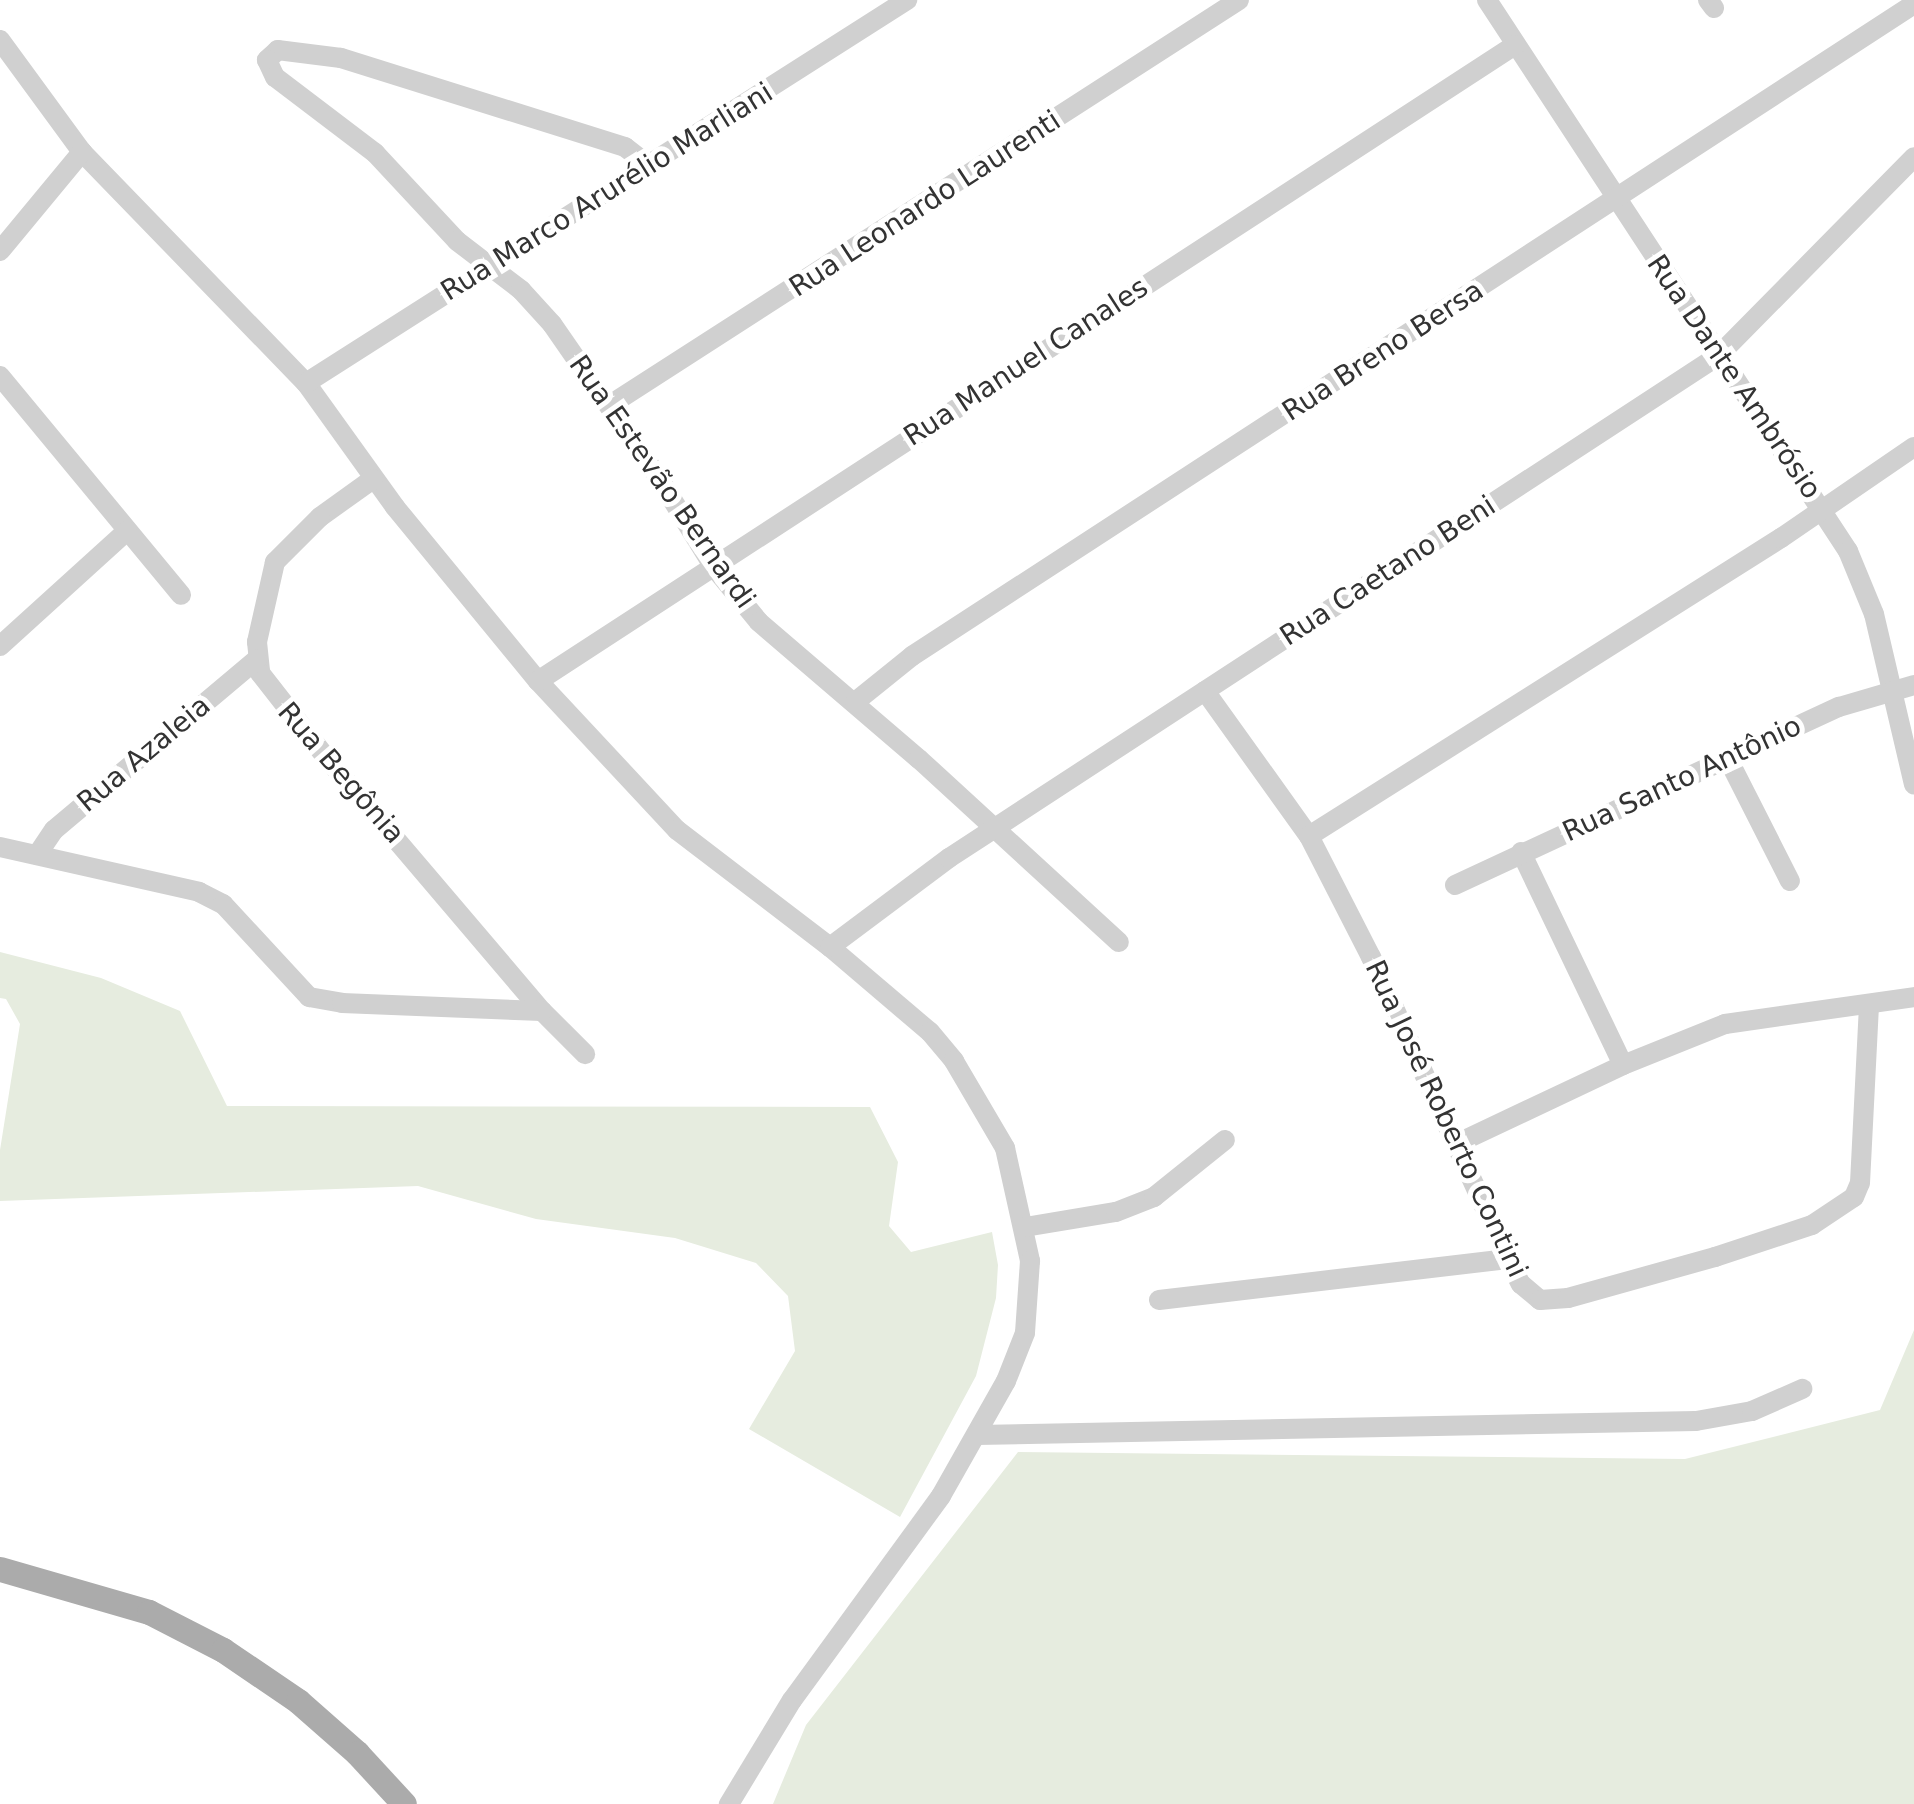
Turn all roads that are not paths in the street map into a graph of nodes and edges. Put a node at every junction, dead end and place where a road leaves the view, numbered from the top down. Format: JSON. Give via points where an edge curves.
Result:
{"nodes":[{"id":1,"x":908,"y":0,"type":"edge"},
{"id":2,"x":1239,"y":0,"type":"edge"},
{"id":3,"x":1487,"y":0,"type":"edge"},
{"id":4,"x":1914,"y":4,"type":"edge"},
{"id":5,"x":0,"y":40,"type":"edge"},
{"id":6,"x":1515,"y":45,"type":"junction"},
{"id":7,"x":82,"y":152,"type":"junction"},
{"id":8,"x":1914,"y":157,"type":"edge"},
{"id":9,"x":648,"y":165,"type":"junction"},
{"id":10,"x":1617,"y":201,"type":"junction"},
{"id":11,"x":0,"y":251,"type":"edge"},
{"id":12,"x":491,"y":268,"type":"junction"},
{"id":13,"x":1718,"y":356,"type":"junction"},
{"id":14,"x":0,"y":376,"type":"edge"},
{"id":15,"x":306,"y":384,"type":"junction"},
{"id":16,"x":610,"y":405,"type":"junction"},
{"id":17,"x":1914,"y":447,"type":"edge"},
{"id":18,"x":373,"y":479,"type":"junction"},
{"id":19,"x":1822,"y":510,"type":"junction"},
{"id":20,"x":127,"y":531,"type":"junction"},
{"id":21,"x":713,"y":566,"type":"junction"},
{"id":22,"x":181,"y":596,"type":"dead end"},
{"id":23,"x":0,"y":646,"type":"edge"},
{"id":24,"x":257,"y":659,"type":"junction"},
{"id":25,"x":538,"y":681,"type":"junction"},
{"id":26,"x":1914,"y":686,"type":"edge"},
{"id":27,"x":1892,"y":689,"type":"junction"},
{"id":28,"x":1205,"y":691,"type":"junction"},
{"id":29,"x":855,"y":702,"type":"junction"},
{"id":30,"x":1727,"y":757,"type":"junction"},
{"id":31,"x":1914,"y":784,"type":"edge"},
{"id":32,"x":997,"y":829,"type":"junction"},
{"id":33,"x":1308,"y":836,"type":"junction"},
{"id":34,"x":0,"y":848,"type":"edge"},
{"id":35,"x":1521,"y":852,"type":"junction"},
{"id":36,"x":38,"y":855,"type":"junction"},
{"id":37,"x":1790,"y":880,"type":"dead end"},
{"id":38,"x":1455,"y":885,"type":"dead end"},
{"id":39,"x":1119,"y":942,"type":"dead end"},
{"id":40,"x":830,"y":947,"type":"junction"},
{"id":41,"x":1914,"y":996,"type":"edge"},
{"id":42,"x":1869,"y":1005,"type":"junction"},
{"id":43,"x":542,"y":1011,"type":"junction"},
{"id":44,"x":586,"y":1054,"type":"dead end"},
{"id":45,"x":1623,"y":1065,"type":"junction"},
{"id":46,"x":1225,"y":1140,"type":"dead end"},
{"id":47,"x":1456,"y":1144,"type":"junction"},
{"id":48,"x":1024,"y":1227,"type":"junction"},
{"id":49,"x":1508,"y":1259,"type":"junction"},
{"id":50,"x":1159,"y":1300,"type":"dead end"},
{"id":51,"x":1802,"y":1389,"type":"dead end"},
{"id":52,"x":977,"y":1435,"type":"junction"},
{"id":53,"x":0,"y":1570,"type":"edge"},
{"id":54,"x":404,"y":1804,"type":"edge"},
{"id":55,"x":730,"y":1804,"type":"edge"}],
"edges":[{"from":1,"to":9,"type":"street","name":"Rua Marco Arurélio Marliani"},
{"from":2,"to":16,"type":"street","name":"Rua Leonardo Laurenti"},
{"from":3,"to":6,"type":"street","name":"Rua Dante Ambrósio"},
{"from":4,"to":10,"type":"street","name":"Rua Breno Bersa"},
{"from":5,"to":7,"type":"street"},
{"from":6,"to":10,"type":"street","name":"Rua Dante Ambrósio"},
{"from":6,"to":21,"type":"street","name":"Rua Manuel Canales"},
{"from":7,"to":11,"type":"street"},
{"from":7,"to":15,"type":"street"},
{"from":8,"to":13,"type":"street","name":"Rua Caetano Beni"},
{"from":9,"to":12,"type":"street","name":"Rua Marco Arurélio Marliani"},
{"from":9,"to":12,"type":"street","name":"Rua Estevão Bernardi","via":[[625,147],[376,69],[319,53],[270,53],[275,78],[375,152]]},
{"from":10,"to":13,"type":"street","name":"Rua Dante Ambrósio"},
{"from":10,"to":29,"type":"street","name":"Rua Breno Bersa","via":[[912,656]]},
{"from":12,"to":15,"type":"street","name":"Rua Marco Arurélio Marliani"},
{"from":12,"to":16,"type":"street","name":"Rua Estevão Bernardi","via":[[552,324]]},
{"from":13,"to":19,"type":"street","name":"Rua Dante Ambrósio"},
{"from":13,"to":28,"type":"street","name":"Rua Caetano Beni"},
{"from":14,"to":20,"type":"street"},
{"from":15,"to":18,"type":"street"},
{"from":16,"to":21,"type":"street","name":"Rua Estevão Bernardi"},
{"from":17,"to":19,"type":"street"},
{"from":18,"to":24,"type":"street","via":[[275,562]]},
{"from":18,"to":25,"type":"street"},
{"from":19,"to":27,"type":"street","name":"Rua Dante Ambrósio","via":[[1866,589]]},
{"from":19,"to":33,"type":"street"},
{"from":20,"to":22,"type":"street"},
{"from":20,"to":23,"type":"street"},
{"from":21,"to":25,"type":"street","name":"Rua Manuel Canales"},
{"from":21,"to":29,"type":"street","name":"Rua Estevão Bernardi","via":[[759,622]]},
{"from":24,"to":36,"type":"street","name":"Rua Azaleia","via":[[54,830]]},
{"from":24,"to":43,"type":"street","name":"Rua Begônia","via":[[266,686]]},
{"from":25,"to":40,"type":"street","via":[[678,830]]},
{"from":26,"to":27,"type":"street","name":"Rua Santo Antônio"},
{"from":27,"to":30,"type":"street","name":"Rua Santo Antônio"},
{"from":27,"to":31,"type":"street","name":"Rua Dante Ambrósio"},
{"from":28,"to":32,"type":"street","name":"Rua Caetano Beni"},
{"from":28,"to":33,"type":"street"},
{"from":29,"to":32,"type":"street","name":"Rua Estevão Bernardi"},
{"from":30,"to":35,"type":"street","name":"Rua Santo Antônio"},
{"from":30,"to":37,"type":"street"},
{"from":32,"to":39,"type":"street","name":"Rua Estevão Bernardi"},
{"from":32,"to":40,"type":"street","name":"Rua Caetano Beni"},
{"from":33,"to":47,"type":"street","name":"Rua José Roberto Contini"},
{"from":34,"to":36,"type":"street"},
{"from":35,"to":38,"type":"street","name":"Rua Santo Antônio"},
{"from":35,"to":45,"type":"street"},
{"from":36,"to":43,"type":"street","via":[[199,892],[223,904],[309,996]]},
{"from":40,"to":48,"type":"street","via":[[920,1022],[954,1061],[1005,1148]]},
{"from":41,"to":42,"type":"street"},
{"from":42,"to":45,"type":"street","via":[[1749,1018]]},
{"from":42,"to":49,"type":"street","name":"Rua José Roberto Contini","via":[[1859,1191],[1844,1205],[1812,1224],[1715,1258],[1552,1301],[1533,1297]]},
{"from":43,"to":44,"type":"street","name":"Rua Begônia"},
{"from":45,"to":47,"type":"street"},
{"from":46,"to":48,"type":"street","via":[[1154,1197],[1116,1212]]},
{"from":47,"to":49,"type":"street","name":"Rua José Roberto Contini"},
{"from":48,"to":52,"type":"street","via":[[1030,1261],[1024,1333]]},
{"from":49,"to":50,"type":"street"},
{"from":51,"to":52,"type":"street","via":[[1752,1410],[1696,1420]]},
{"from":52,"to":55,"type":"street","via":[[792,1700]]},
{"from":53,"to":54,"type":"main road","via":[[149,1612],[223,1650],[298,1701]]}]}
